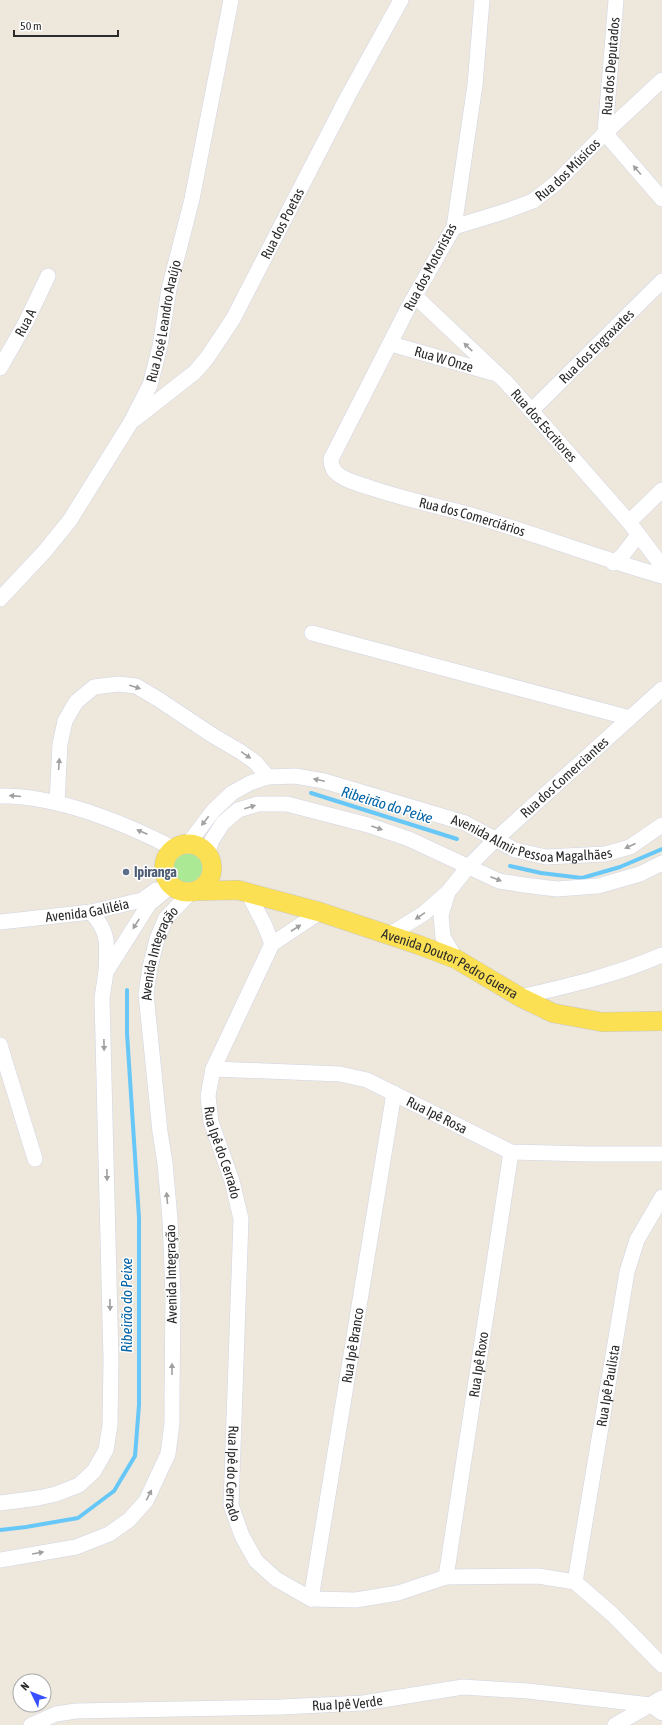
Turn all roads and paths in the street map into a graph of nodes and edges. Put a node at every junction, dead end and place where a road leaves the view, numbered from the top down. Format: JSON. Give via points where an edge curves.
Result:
{"nodes":[{"id":1,"x":231,"y":0,"type":"edge"},
{"id":2,"x":401,"y":0,"type":"edge"},
{"id":3,"x":482,"y":0,"type":"edge"},
{"id":4,"x":616,"y":0,"type":"edge"},
{"id":5,"x":662,"y":80,"type":"edge"},
{"id":6,"x":605,"y":133,"type":"junction"},
{"id":7,"x":662,"y":199,"type":"edge"},
{"id":8,"x":454,"y":227,"type":"junction"},
{"id":9,"x":48,"y":276,"type":"dead end"},
{"id":10,"x":662,"y":281,"type":"edge"},
{"id":11,"x":415,"y":296,"type":"junction"},
{"id":12,"x":391,"y":344,"type":"junction"},
{"id":13,"x":0,"y":368,"type":"edge"},
{"id":14,"x":496,"y":374,"type":"junction"},
{"id":15,"x":531,"y":412,"type":"junction"},
{"id":16,"x":131,"y":422,"type":"junction"},
{"id":17,"x":332,"y":469,"type":"joint"},
{"id":18,"x":662,"y":490,"type":"edge"},
{"id":19,"x":629,"y":522,"type":"junction"},
{"id":20,"x":638,"y":535,"type":"junction"},
{"id":21,"x":613,"y":562,"type":"junction"},
{"id":22,"x":662,"y":566,"type":"edge"},
{"id":23,"x":662,"y":576,"type":"edge"},
{"id":24,"x":0,"y":599,"type":"edge"},
{"id":25,"x":312,"y":633,"type":"dead end"},
{"id":26,"x":662,"y":688,"type":"edge"},
{"id":27,"x":630,"y":718,"type":"junction"},
{"id":28,"x":268,"y":777,"type":"junction"},
{"id":29,"x":0,"y":796,"type":"edge"},
{"id":30,"x":57,"y":803,"type":"junction"},
{"id":31,"x":662,"y":825,"type":"edge"},
{"id":32,"x":496,"y":839,"type":"junction"},
{"id":33,"x":181,"y":847,"type":"junction"},
{"id":34,"x":210,"y":861,"type":"junction"},
{"id":35,"x":662,"y":863,"type":"edge"},
{"id":36,"x":468,"y":867,"type":"junction"},
{"id":37,"x":170,"y":883,"type":"junction"},
{"id":38,"x":243,"y":891,"type":"junction"},
{"id":39,"x":192,"y":892,"type":"junction"},
{"id":40,"x":448,"y":892,"type":"junction"},
{"id":41,"x":90,"y":912,"type":"junction"},
{"id":42,"x":320,"y":912,"type":"junction"},
{"id":43,"x":0,"y":922,"type":"edge"},
{"id":44,"x":389,"y":935,"type":"junction"},
{"id":45,"x":272,"y":944,"type":"junction"},
{"id":46,"x":662,"y":955,"type":"edge"},
{"id":47,"x":456,"y":959,"type":"junction"},
{"id":48,"x":106,"y":972,"type":"junction"},
{"id":49,"x":520,"y":997,"type":"junction"},
{"id":50,"x":662,"y":1021,"type":"edge"},
{"id":51,"x":0,"y":1045,"type":"edge"},
{"id":52,"x":213,"y":1069,"type":"junction"},
{"id":53,"x":394,"y":1093,"type":"junction"},
{"id":54,"x":511,"y":1152,"type":"junction"},
{"id":55,"x":662,"y":1154,"type":"edge"},
{"id":56,"x":35,"y":1159,"type":"dead end"},
{"id":57,"x":662,"y":1197,"type":"edge"},
{"id":58,"x":0,"y":1503,"type":"edge"},
{"id":59,"x":0,"y":1560,"type":"edge"},
{"id":60,"x":446,"y":1578,"type":"junction"},
{"id":61,"x":575,"y":1582,"type":"junction"},
{"id":62,"x":311,"y":1599,"type":"junction"},
{"id":63,"x":662,"y":1665,"type":"edge"},
{"id":64,"x":658,"y":1706,"type":"edge"},
{"id":65,"x":31,"y":1725,"type":"edge"},
{"id":66,"x":615,"y":1725,"type":"edge"}],
"edges":[{"from":1,"to":16,"type":"street","name":"Rua José Leandro Araújo","via":[[192,199],[169,289],[160,346],[150,385]]},
{"from":2,"to":16,"type":"street","name":"Rua dos Poetas","via":[[348,96],[233,319],[195,372]]},
{"from":3,"to":8,"type":"street","name":"Rua dos Motoristas","via":[[475,85]]},
{"from":4,"to":6,"type":"street","name":"Rua dos Deputados"},
{"from":5,"to":6,"type":"street","name":"Rua dos Músicos"},
{"from":7,"to":6,"type":"street","one_way":true},
{"from":6,"to":8,"type":"street","name":"Rua dos Músicos","via":[[570,170],[533,201]]},
{"from":8,"to":11,"type":"street","name":"Rua dos Motoristas"},
{"from":9,"to":13,"type":"street","name":"Rua A"},
{"from":10,"to":15,"type":"street","name":"Rua dos Engraxates"},
{"from":11,"to":12,"type":"street","name":"Rua dos Motoristas"},
{"from":14,"to":11,"type":"street","name":"Rua dos Escritores","one_way":true},
{"from":12,"to":14,"type":"street","name":"Rua W Onze"},
{"from":12,"to":17,"type":"street","name":"Rua dos Motoristas","via":[[331,459]]},
{"from":14,"to":15,"type":"street","name":"Rua dos Escritores"},
{"from":15,"to":19,"type":"street","name":"Rua dos Escritores"},
{"from":16,"to":24,"type":"street","name":"Rua José Leandro Araújo","via":[[70,520]]},
{"from":17,"to":21,"type":"street","name":"Rua dos Comerciários","via":[[347,480],[378,491],[471,515]]},
{"from":18,"to":19,"type":"street"},
{"from":19,"to":20,"type":"street","name":"Rua dos Escritores"},
{"from":20,"to":21,"type":"street","via":[[622,556]]},
{"from":20,"to":22,"type":"street","name":"Rua dos Escritores"},
{"from":21,"to":23,"type":"street","name":"Rua dos Comerciários"},
{"from":25,"to":27,"type":"street"},
{"from":26,"to":27,"type":"street","name":"Rua dos Comerciantes"},
{"from":27,"to":32,"type":"street","name":"Rua dos Comerciantes"},
{"from":30,"to":28,"type":"street","one_way":true,"via":[[60,744],[65,721],[76,702],[94,687],[118,684],[136,686],[158,699],[246,755]]},
{"from":32,"to":28,"type":"street","name":"Avenida Almir Pessoa Magalhães","one_way":true,"via":[[465,823],[324,781],[295,776]]},
{"from":28,"to":33,"type":"street","name":"Avenida Almir Pessoa Magalhães","one_way":true,"via":[[232,793],[213,810]]},
{"from":30,"to":29,"type":"street","one_way":true,"via":[[45,799]]},
{"from":33,"to":30,"type":"street","one_way":true},
{"from":31,"to":32,"type":"street","name":"Avenida Almir Pessoa Magalhães","one_way":true,"via":[[630,847],[605,854],[546,857],[515,850]]},
{"from":32,"to":36,"type":"street","name":"Rua dos Comerciantes"},
{"from":33,"to":34,"type":"main road","via":[[202,849]]},
{"from":33,"to":37,"type":"main road","via":[[168,856],[165,864],[165,873]]},
{"from":34,"to":36,"type":"street","one_way":true,"via":[[212,840],[223,823],[238,810],[258,804],[287,804],[368,825],[409,839]]},
{"from":34,"to":38,"type":"main road","name":"Avenida Doutor Pedro Guerra"},
{"from":34,"to":39,"type":"main road","via":[[208,882]]},
{"from":36,"to":35,"type":"street","one_way":true,"via":[[499,881],[557,889],[598,886],[640,874]]},
{"from":36,"to":40,"type":"street","name":"Rua dos Comerciantes"},
{"from":37,"to":39,"type":"main road","via":[[178,890]]},
{"from":37,"to":41,"type":"street","name":"Avenida Galiléia","via":[[142,900]]},
{"from":37,"to":48,"type":"street","name":"Avenida Integração","one_way":true,"via":[[149,904]]},
{"from":38,"to":39,"type":"main road","name":"Avenida Doutor Pedro Guerra"},
{"from":38,"to":42,"type":"main road","name":"Avenida Doutor Pedro Guerra"},
{"from":38,"to":45,"type":"street","via":[[265,926]]},
{"from":59,"to":39,"type":"street","name":"Avenida Integração","one_way":true,"via":[[76,1547],[109,1534],[129,1520],[146,1501],[168,1454],[172,1423],[173,1295],[170,1219],[146,994],[157,939],[166,918]]},
{"from":40,"to":44,"type":"street","one_way":true,"via":[[423,914]]},
{"from":40,"to":47,"type":"street","via":[[441,916],[443,937]]},
{"from":41,"to":43,"type":"street","name":"Avenida Galiléia"},
{"from":41,"to":48,"type":"street","via":[[101,923],[105,933]]},
{"from":42,"to":44,"type":"main road","name":"Avenida Doutor Pedro Guerra"},
{"from":45,"to":42,"type":"street","one_way":true},
{"from":44,"to":47,"type":"main road","name":"Avenida Doutor Pedro Guerra"},
{"from":45,"to":52,"type":"street","name":"Rua Ipê do Cerrado"},
{"from":46,"to":49,"type":"street","via":[[632,968]]},
{"from":47,"to":49,"type":"main road","name":"Avenida Doutor Pedro Guerra"},
{"from":48,"to":58,"type":"street","name":"Avenida Integração","one_way":true,"via":[[102,998],[111,1360],[110,1425],[106,1450],[94,1471],[79,1485],[56,1494]]},
{"from":49,"to":50,"type":"main road","name":"Avenida Doutor Pedro Guerra","via":[[553,1013],[602,1022]]},
{"from":51,"to":56,"type":"street"},
{"from":52,"to":53,"type":"street","name":"Rua Ipê Rosa","via":[[340,1074],[367,1080]]},
{"from":52,"to":62,"type":"street","name":"Rua Ipê do Cerrado","via":[[208,1096],[211,1122],[232,1181],[241,1219],[231,1505],[242,1536],[256,1561],[276,1579]]},
{"from":53,"to":54,"type":"street","name":"Rua Ipê Rosa"},
{"from":53,"to":62,"type":"street","name":"Rua Ipê Branco"},
{"from":54,"to":55,"type":"street","name":"Rua Ipê Rosa"},
{"from":54,"to":60,"type":"street","name":"Rua Ipê Roxo"},
{"from":57,"to":61,"type":"street","name":"Rua Ipê Paulista","via":[[637,1240],[627,1272]]},
{"from":60,"to":61,"type":"street","name":"Rua Ipê do Cerrado","via":[[538,1576]]},
{"from":60,"to":62,"type":"street","name":"Rua Ipê do Cerrado","via":[[398,1593],[356,1600]]},
{"from":61,"to":63,"type":"street","via":[[613,1615]]},
{"from":64,"to":65,"type":"street","name":"Rua Ipê Verde","via":[[528,1691],[463,1687],[363,1703],[76,1710],[56,1714]]},
{"from":64,"to":66,"type":"street"}]}
